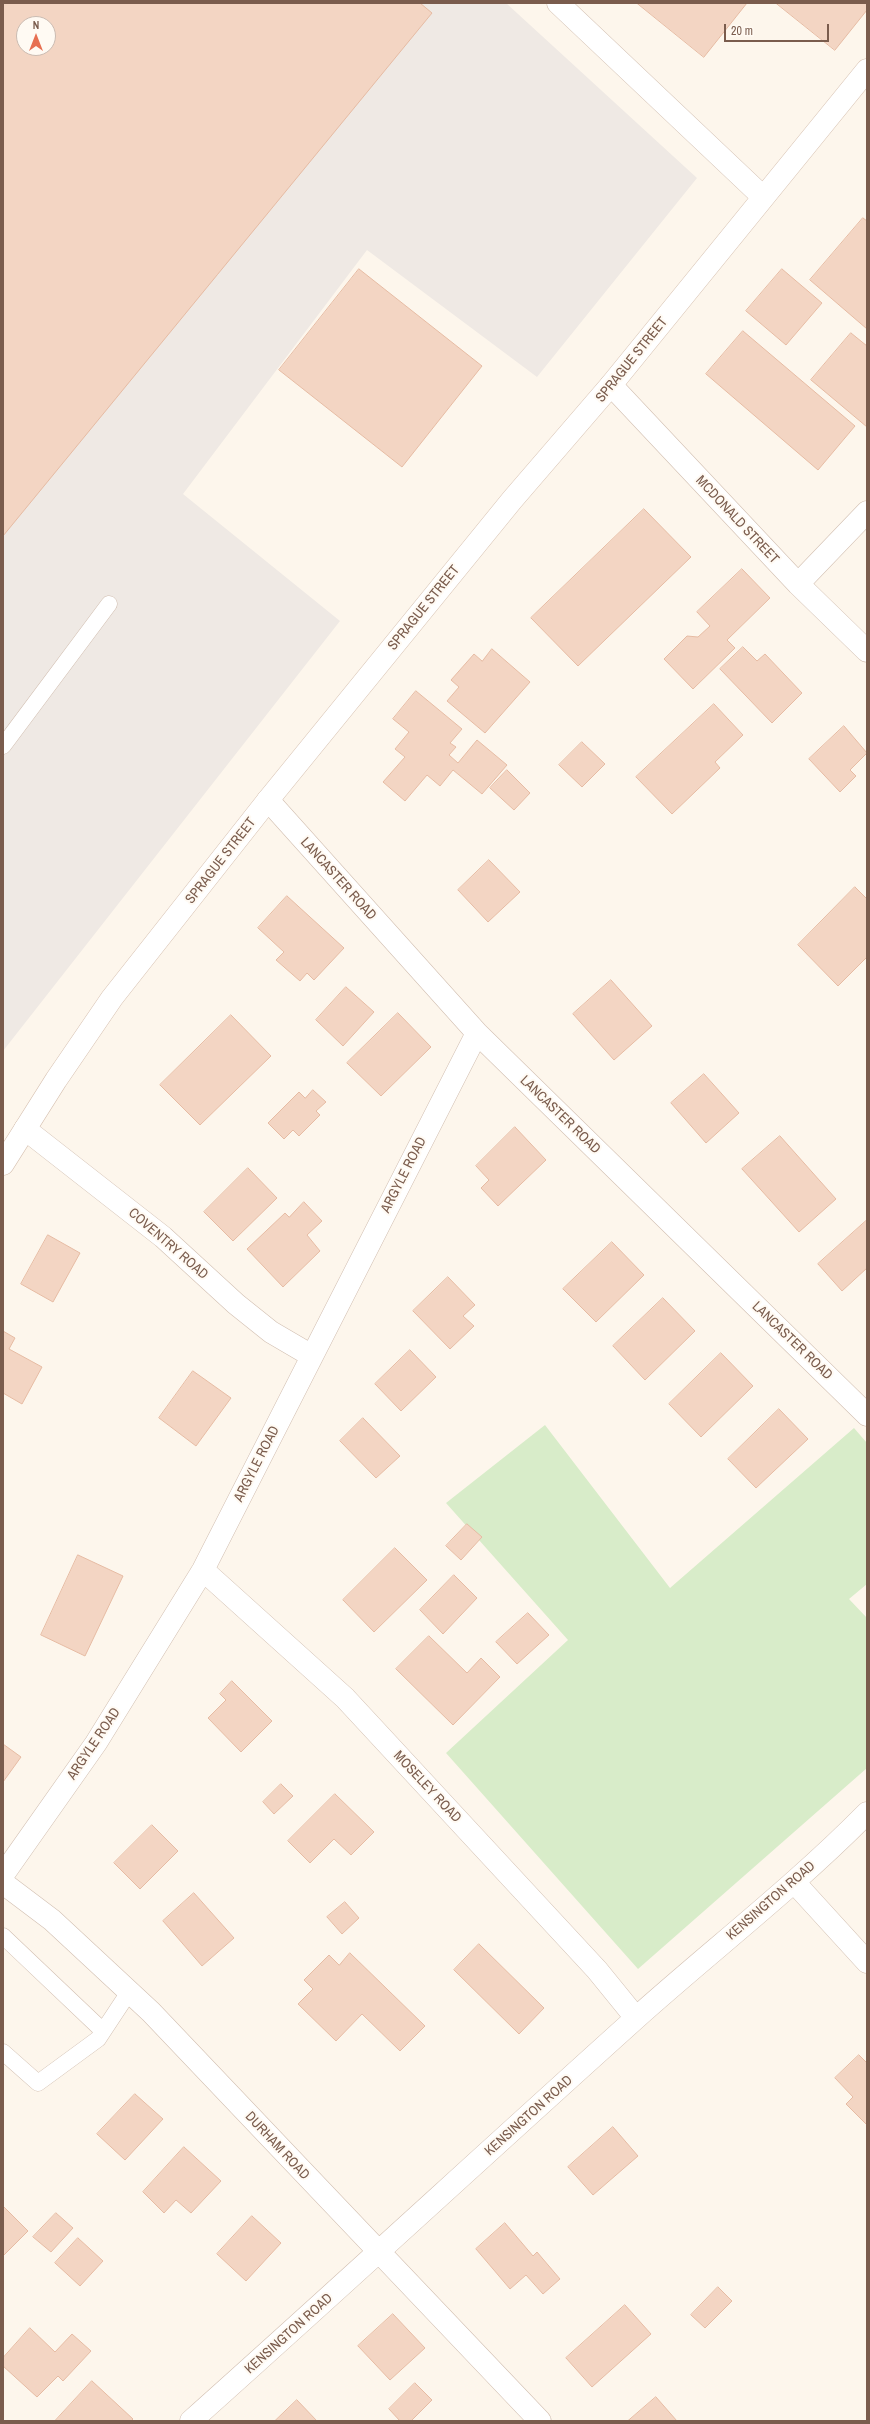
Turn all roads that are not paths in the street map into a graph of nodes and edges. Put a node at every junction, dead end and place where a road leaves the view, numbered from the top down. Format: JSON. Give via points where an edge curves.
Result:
{"nodes":[{"id":1,"x":558,"y":3,"type":"edge"},
{"id":2,"x":867,"y":70,"type":"edge"},
{"id":3,"x":763,"y":197,"type":"junction"},
{"id":4,"x":611,"y":385,"type":"junction"},
{"id":5,"x":867,"y":512,"type":"edge"},
{"id":6,"x":798,"y":584,"type":"junction"},
{"id":7,"x":109,"y":604,"type":"dead end"},
{"id":8,"x":867,"y":651,"type":"edge"},
{"id":9,"x":3,"y":746,"type":"edge"},
{"id":10,"x":268,"y":800,"type":"junction"},
{"id":11,"x":477,"y":1033,"type":"junction"},
{"id":12,"x":25,"y":1129,"type":"junction"},
{"id":13,"x":3,"y":1164,"type":"edge"},
{"id":14,"x":312,"y":1356,"type":"junction"},
{"id":15,"x":867,"y":1415,"type":"edge"},
{"id":16,"x":203,"y":1570,"type":"junction"},
{"id":17,"x":867,"y":1813,"type":"edge"},
{"id":18,"x":3,"y":1875,"type":"edge"},
{"id":19,"x":794,"y":1882,"type":"junction"},
{"id":20,"x":3,"y":1883,"type":"edge"},
{"id":21,"x":3,"y":1936,"type":"edge"},
{"id":22,"x":867,"y":1962,"type":"edge"},
{"id":23,"x":129,"y":1992,"type":"junction"},
{"id":24,"x":636,"y":2018,"type":"junction"},
{"id":25,"x":103,"y":2031,"type":"junction"},
{"id":26,"x":3,"y":2052,"type":"edge"},
{"id":27,"x":379,"y":2253,"type":"junction"},
{"id":28,"x":191,"y":2421,"type":"edge"},
{"id":29,"x":540,"y":2421,"type":"edge"}],
"edges":[{"from":1,"to":3,"type":"street"},
{"from":2,"to":3,"type":"street","name":"SPRAGUE STREET"},
{"from":3,"to":4,"type":"street","name":"SPRAGUE STREET"},
{"from":4,"to":6,"type":"street","name":"MCDONALD STREET"},
{"from":4,"to":10,"type":"street","name":"SPRAGUE STREET","via":[[512,500]]},
{"from":5,"to":6,"type":"street"},
{"from":6,"to":8,"type":"street","name":"MCDONALD STREET"},
{"from":7,"to":9,"type":"lane"},
{"from":10,"to":11,"type":"street","name":"LANCASTER ROAD"},
{"from":10,"to":12,"type":"street","name":"SPRAGUE STREET","via":[[112,998]]},
{"from":11,"to":14,"type":"street","name":"ARGYLE ROAD"},
{"from":11,"to":15,"type":"street","name":"LANCASTER ROAD"},
{"from":12,"to":13,"type":"street","name":"SPRAGUE STREET"},
{"from":12,"to":14,"type":"street","name":"COVENTRY ROAD","via":[[163,1237],[247,1314],[270,1332]]},
{"from":14,"to":16,"type":"street","name":"ARGYLE ROAD"},
{"from":16,"to":18,"type":"street","name":"ARGYLE ROAD","via":[[96,1743]]},
{"from":16,"to":24,"type":"street","name":"MOSELEY ROAD","via":[[345,1698],[597,1970]]},
{"from":17,"to":19,"type":"street","name":"KENSINGTON ROAD"},
{"from":19,"to":22,"type":"street"},
{"from":19,"to":24,"type":"street","name":"KENSINGTON ROAD"},
{"from":20,"to":23,"type":"street","name":"DURHAM ROAD","via":[[52,1920]]},
{"from":21,"to":25,"type":"lane"},
{"from":23,"to":25,"type":"lane"},
{"from":23,"to":27,"type":"street","name":"DURHAM ROAD","via":[[151,2012]]},
{"from":24,"to":27,"type":"street","name":"KENSINGTON ROAD"},
{"from":25,"to":26,"type":"lane","via":[[98,2039],[38,2083]]},
{"from":27,"to":28,"type":"street","name":"KENSINGTON ROAD"},
{"from":27,"to":29,"type":"street","name":"DURHAM ROAD"}]}
